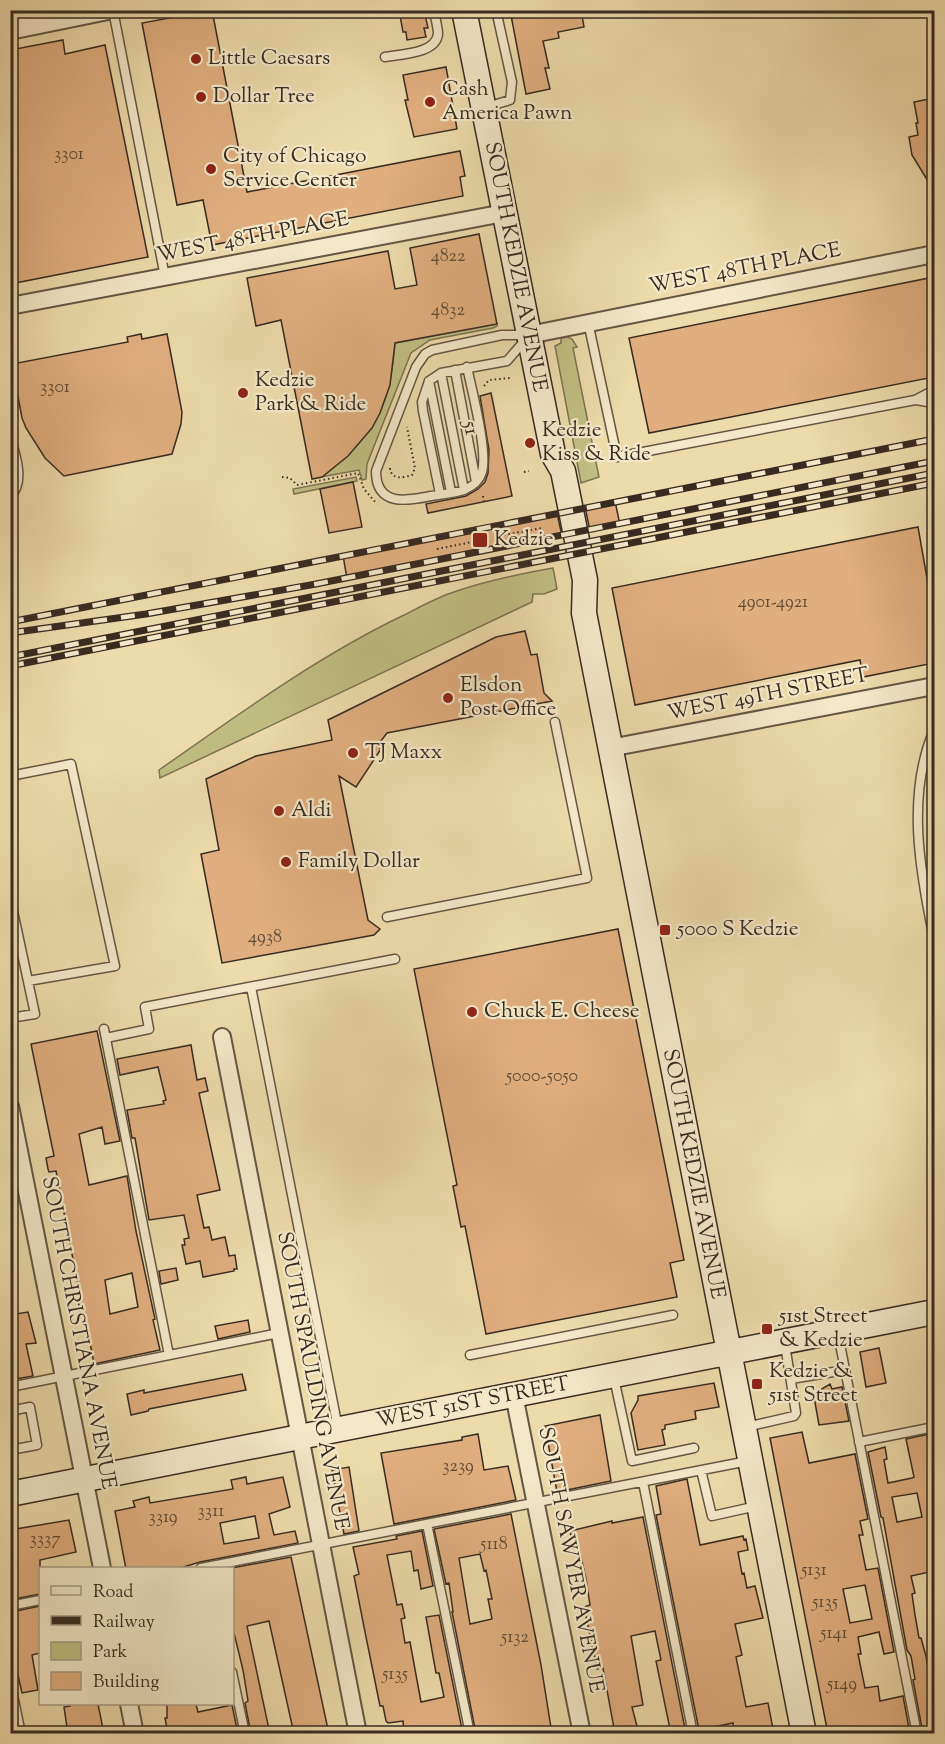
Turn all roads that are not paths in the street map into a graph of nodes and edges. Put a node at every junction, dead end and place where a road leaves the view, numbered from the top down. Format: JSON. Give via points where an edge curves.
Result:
{"nodes":[{"id":1,"x":20,"y":10,"type":"edge"},
{"id":2,"x":113,"y":10,"type":"edge"},
{"id":3,"x":434,"y":10,"type":"edge"},
{"id":4,"x":464,"y":10,"type":"edge"},
{"id":5,"x":496,"y":10,"type":"edge"},
{"id":6,"x":17,"y":30,"type":"edge"},
{"id":7,"x":385,"y":57,"type":"dead end"},
{"id":8,"x":483,"y":108,"type":"junction"},
{"id":9,"x":504,"y":213,"type":"junction"},
{"id":10,"x":934,"y":254,"type":"edge"},
{"id":11,"x":165,"y":277,"type":"junction"},
{"id":12,"x":10,"y":306,"type":"edge"},
{"id":13,"x":588,"y":322,"type":"junction"},
{"id":14,"x":529,"y":335,"type":"junction"},
{"id":15,"x":467,"y":367,"type":"junction"},
{"id":16,"x":455,"y":370,"type":"junction"},
{"id":17,"x":441,"y":373,"type":"junction"},
{"id":18,"x":429,"y":381,"type":"junction"},
{"id":19,"x":934,"y":390,"type":"edge"},
{"id":20,"x":915,"y":400,"type":"junction"},
{"id":21,"x":934,"y":403,"type":"edge"},
{"id":22,"x":10,"y":435,"type":"edge"},
{"id":23,"x":476,"y":483,"type":"junction"},
{"id":24,"x":464,"y":490,"type":"junction"},
{"id":25,"x":450,"y":492,"type":"junction"},
{"id":26,"x":440,"y":495,"type":"junction"},
{"id":27,"x":10,"y":497,"type":"edge"},
{"id":28,"x":934,"y":686,"type":"edge"},
{"id":29,"x":555,"y":722,"type":"dead end"},
{"id":30,"x":934,"y":730,"type":"edge"},
{"id":31,"x":610,"y":748,"type":"junction"},
{"id":32,"x":10,"y":776,"type":"edge"},
{"id":33,"x":10,"y":897,"type":"edge"},
{"id":34,"x":387,"y":917,"type":"dead end"},
{"id":35,"x":934,"y":939,"type":"edge"},
{"id":36,"x":395,"y":959,"type":"dead end"},
{"id":37,"x":28,"y":981,"type":"junction"},
{"id":38,"x":251,"y":987,"type":"junction"},
{"id":39,"x":10,"y":1018,"type":"edge"},
{"id":40,"x":222,"y":1037,"type":"dead end"},
{"id":41,"x":10,"y":1106,"type":"edge"},
{"id":42,"x":934,"y":1312,"type":"edge"},
{"id":43,"x":673,"y":1315,"type":"dead end"},
{"id":44,"x":837,"y":1331,"type":"junction"},
{"id":45,"x":279,"y":1333,"type":"junction"},
{"id":46,"x":784,"y":1341,"type":"junction"},
{"id":47,"x":728,"y":1352,"type":"junction"},
{"id":48,"x":169,"y":1355,"type":"junction"},
{"id":49,"x":470,"y":1355,"type":"dead end"},
{"id":50,"x":833,"y":1372,"type":"dead end"},
{"id":51,"x":614,"y":1375,"type":"junction"},
{"id":52,"x":64,"y":1376,"type":"junction"},
{"id":53,"x":791,"y":1379,"type":"junction"},
{"id":54,"x":10,"y":1387,"type":"edge"},
{"id":55,"x":514,"y":1395,"type":"junction"},
{"id":56,"x":10,"y":1411,"type":"edge"},
{"id":57,"x":743,"y":1427,"type":"junction"},
{"id":58,"x":934,"y":1427,"type":"edge"},
{"id":59,"x":339,"y":1429,"type":"junction"},
{"id":60,"x":299,"y":1437,"type":"junction"},
{"id":61,"x":859,"y":1442,"type":"junction"},
{"id":62,"x":694,"y":1448,"type":"dead end"},
{"id":63,"x":10,"y":1450,"type":"edge"},
{"id":64,"x":750,"y":1461,"type":"junction"},
{"id":65,"x":701,"y":1470,"type":"junction"},
{"id":66,"x":85,"y":1480,"type":"junction"},
{"id":67,"x":643,"y":1482,"type":"junction"},
{"id":68,"x":10,"y":1494,"type":"edge"},
{"id":69,"x":536,"y":1503,"type":"junction"},
{"id":70,"x":759,"y":1506,"type":"junction"},
{"id":71,"x":427,"y":1524,"type":"junction"},
{"id":72,"x":321,"y":1545,"type":"junction"},
{"id":73,"x":102,"y":1567,"type":"edge"},
{"id":74,"x":213,"y":1567,"type":"edge"},
{"id":75,"x":39,"y":1600,"type":"edge"},
{"id":76,"x":10,"y":1606,"type":"edge"},
{"id":77,"x":10,"y":1680,"type":"edge"},
{"id":78,"x":234,"y":1682,"type":"edge"},
{"id":79,"x":129,"y":1705,"type":"edge"},
{"id":80,"x":21,"y":1734,"type":"edge"},
{"id":81,"x":135,"y":1734,"type":"edge"},
{"id":82,"x":245,"y":1734,"type":"edge"},
{"id":83,"x":358,"y":1734,"type":"edge"},
{"id":84,"x":470,"y":1734,"type":"edge"},
{"id":85,"x":582,"y":1734,"type":"edge"},
{"id":86,"x":693,"y":1734,"type":"edge"},
{"id":87,"x":804,"y":1734,"type":"edge"},
{"id":88,"x":917,"y":1734,"type":"edge"}],
"edges":[{"from":1,"to":6,"type":"street"},
{"from":2,"to":6,"type":"street"},
{"from":2,"to":11,"type":"lane"},
{"from":3,"to":7,"type":"lane","via":[[438,35],[433,44]]},
{"from":4,"to":8,"type":"main road","name":"SOUTH KEDZIE AVENUE"},
{"from":5,"to":8,"type":"lane","via":[[512,82],[510,100]]},
{"from":8,"to":9,"type":"main road","name":"SOUTH KEDZIE AVENUE"},
{"from":9,"to":11,"type":"street","name":"WEST 48TH PLACE"},
{"from":9,"to":14,"type":"main road","name":"SOUTH KEDZIE AVENUE"},
{"from":10,"to":13,"type":"street","name":"WEST 48TH PLACE"},
{"from":11,"to":12,"type":"street","name":"WEST 48TH PLACE"},
{"from":13,"to":14,"type":"street","name":"WEST 48TH PLACE"},
{"from":13,"to":20,"type":"lane","via":[[617,457]]},
{"from":14,"to":15,"type":"lane","via":[[507,361]]},
{"from":14,"to":26,"type":"lane","via":[[502,335],[432,350],[416,366],[377,465],[376,478],[381,490],[398,501]]},
{"from":14,"to":31,"type":"main road","name":"SOUTH KEDZIE AVENUE","via":[[553,454],[563,471],[583,569],[584,613]]},
{"from":15,"to":16,"type":"lane"},
{"from":15,"to":23,"type":"lane","via":[[484,453]]},
{"from":16,"to":17,"type":"lane"},
{"from":16,"to":23,"type":"lane"},
{"from":17,"to":18,"type":"lane"},
{"from":17,"to":24,"type":"lane","name":"51"},
{"from":18,"to":25,"type":"lane"},
{"from":18,"to":26,"type":"lane","via":[[422,402]]},
{"from":19,"to":20,"type":"lane"},
{"from":20,"to":21,"type":"lane"},
{"from":22,"to":27,"type":"lane","via":[[19,478]]},
{"from":23,"to":24,"type":"lane"},
{"from":24,"to":25,"type":"lane"},
{"from":25,"to":26,"type":"lane"},
{"from":28,"to":31,"type":"street","name":"WEST 49TH STREET"},
{"from":29,"to":34,"type":"lane","via":[[587,878]]},
{"from":30,"to":35,"type":"lane","via":[[923,768],[918,836]]},
{"from":31,"to":47,"type":"main road","name":"SOUTH KEDZIE AVENUE"},
{"from":32,"to":37,"type":"lane","via":[[71,764],[115,966]]},
{"from":33,"to":37,"type":"lane"},
{"from":36,"to":38,"type":"lane"},
{"from":37,"to":39,"type":"lane","via":[[35,1014]]},
{"from":38,"to":48,"type":"lane","via":[[145,1008],[149,1029],[105,1033]]},
{"from":38,"to":59,"type":"lane"},
{"from":40,"to":45,"type":"street","name":"SOUTH SPAULDING AVENUE"},
{"from":41,"to":52,"type":"street","name":"SOUTH CHRISTIANA AVENUE"},
{"from":42,"to":44,"type":"main road","name":"WEST 51ST STREET"},
{"from":43,"to":49,"type":"lane"},
{"from":44,"to":46,"type":"main road","name":"WEST 51ST STREET"},
{"from":44,"to":61,"type":"lane"},
{"from":45,"to":48,"type":"lane"},
{"from":45,"to":60,"type":"street","name":"SOUTH SPAULDING AVENUE"},
{"from":46,"to":47,"type":"main road","name":"WEST 51ST STREET"},
{"from":46,"to":53,"type":"lane"},
{"from":47,"to":51,"type":"main road","name":"WEST 51ST STREET"},
{"from":47,"to":57,"type":"main road","name":"SOUTH KEDZIE AVENUE"},
{"from":48,"to":52,"type":"lane"},
{"from":50,"to":53,"type":"lane"},
{"from":51,"to":55,"type":"main road","name":"WEST 51ST STREET"},
{"from":51,"to":62,"type":"lane","via":[[632,1461]]},
{"from":52,"to":54,"type":"lane"},
{"from":52,"to":66,"type":"street","name":"SOUTH CHRISTIANA AVENUE"},
{"from":53,"to":57,"type":"lane","via":[[795,1415]]},
{"from":55,"to":59,"type":"main road","name":"WEST 51ST STREET"},
{"from":55,"to":69,"type":"street","name":"SOUTH SAWYER AVENUE"},
{"from":56,"to":63,"type":"lane","via":[[30,1407],[37,1445]]},
{"from":57,"to":64,"type":"main road","name":"SOUTH KEDZIE AVENUE"},
{"from":58,"to":61,"type":"lane"},
{"from":59,"to":60,"type":"main road","name":"WEST 51ST STREET"},
{"from":60,"to":66,"type":"main road","name":"WEST 51ST STREET"},
{"from":60,"to":72,"type":"street","name":"SOUTH SPAULDING AVENUE"},
{"from":61,"to":88,"type":"lane"},
{"from":64,"to":65,"type":"lane"},
{"from":64,"to":70,"type":"main road","name":"SOUTH KEDZIE AVENUE"},
{"from":65,"to":67,"type":"lane"},
{"from":65,"to":70,"type":"lane","via":[[712,1516]]},
{"from":66,"to":68,"type":"main road","name":"WEST 51ST STREET"},
{"from":66,"to":73,"type":"street","name":"SOUTH CHRISTIANA AVENUE"},
{"from":67,"to":69,"type":"lane"},
{"from":67,"to":86,"type":"lane"},
{"from":69,"to":71,"type":"lane"},
{"from":69,"to":85,"type":"street","name":"SOUTH SAWYER AVENUE"},
{"from":70,"to":87,"type":"main road","name":"SOUTH KEDZIE AVENUE"},
{"from":71,"to":72,"type":"lane"},
{"from":71,"to":84,"type":"lane"},
{"from":72,"to":74,"type":"lane"},
{"from":72,"to":83,"type":"street","name":"SOUTH SPAULDING AVENUE"},
{"from":75,"to":76,"type":"lane"},
{"from":77,"to":80,"type":"lane"},
{"from":78,"to":82,"type":"lane"},
{"from":79,"to":81,"type":"street"}]}
